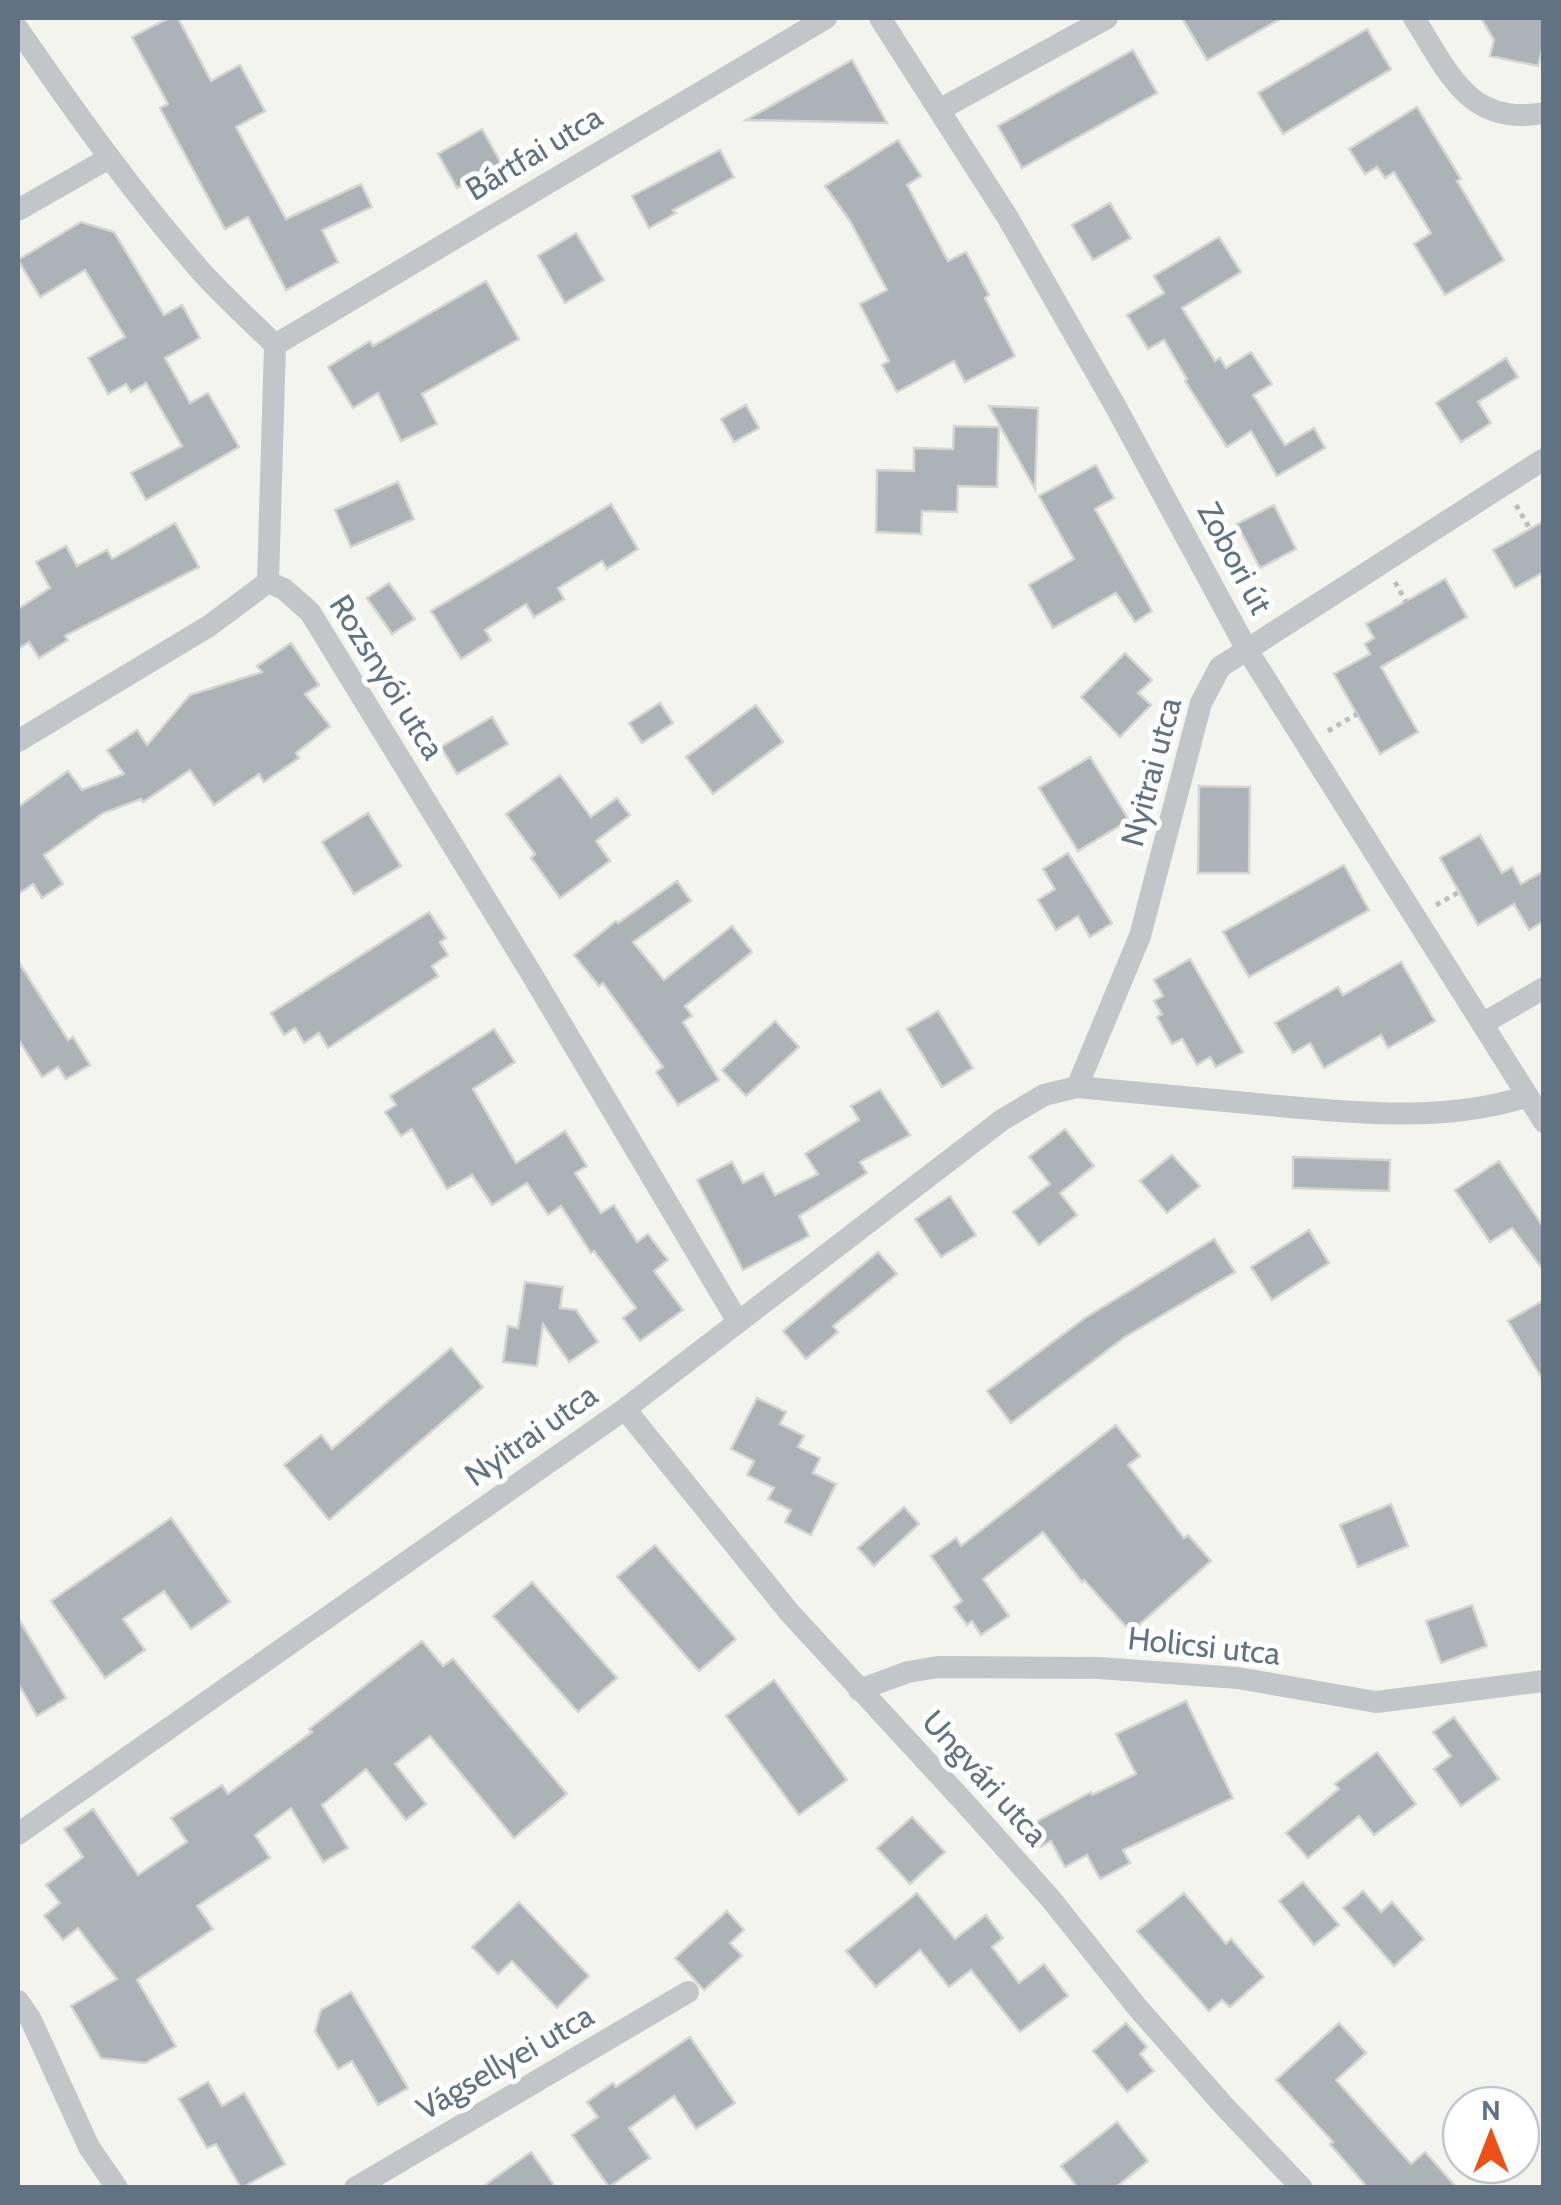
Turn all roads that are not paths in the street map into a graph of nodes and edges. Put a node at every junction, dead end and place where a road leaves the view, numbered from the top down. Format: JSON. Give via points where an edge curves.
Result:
{"nodes":[{"id":1,"x":826,"y":18,"type":"edge"},
{"id":2,"x":880,"y":18,"type":"edge"},
{"id":3,"x":1106,"y":18,"type":"edge"},
{"id":4,"x":1414,"y":18,"type":"edge"},
{"id":5,"x":18,"y":29,"type":"edge"},
{"id":6,"x":939,"y":110,"type":"junction"},
{"id":7,"x":1544,"y":113,"type":"edge"},
{"id":8,"x":109,"y":158,"type":"junction"},
{"id":9,"x":18,"y":210,"type":"edge"},
{"id":10,"x":276,"y":345,"type":"junction"},
{"id":11,"x":1544,"y":459,"type":"edge"},
{"id":12,"x":268,"y":582,"type":"junction"},
{"id":13,"x":1246,"y":648,"type":"junction"},
{"id":14,"x":18,"y":741,"type":"edge"},
{"id":15,"x":1544,"y":988,"type":"edge"},
{"id":16,"x":1482,"y":1024,"type":"junction"},
{"id":17,"x":1077,"y":1087,"type":"junction"},
{"id":18,"x":1528,"y":1096,"type":"junction"},
{"id":19,"x":1544,"y":1122,"type":"edge"},
{"id":20,"x":738,"y":1322,"type":"junction"},
{"id":21,"x":624,"y":1409,"type":"junction"},
{"id":22,"x":1544,"y":1681,"type":"edge"},
{"id":23,"x":859,"y":1690,"type":"junction"},
{"id":24,"x":18,"y":1834,"type":"edge"},
{"id":25,"x":688,"y":1992,"type":"dead end"},
{"id":26,"x":18,"y":2001,"type":"edge"},
{"id":27,"x":117,"y":2188,"type":"edge"},
{"id":28,"x":355,"y":2188,"type":"edge"},
{"id":29,"x":1302,"y":2188,"type":"edge"}],
"edges":[{"from":1,"to":10,"type":"street","name":"Bártfai utca"},
{"from":2,"to":6,"type":"street","name":"Zobori út"},
{"from":3,"to":6,"type":"street"},
{"from":4,"to":7,"type":"street","via":[[1462,92],[1481,106],[1506,114]]},
{"from":5,"to":8,"type":"street"},
{"from":6,"to":13,"type":"street","name":"Zobori út","via":[[1118,409]]},
{"from":8,"to":9,"type":"street"},
{"from":8,"to":10,"type":"street","via":[[202,272]]},
{"from":10,"to":12,"type":"street"},
{"from":11,"to":13,"type":"street","name":"Nyitrai utca"},
{"from":12,"to":14,"type":"street","via":[[209,626]]},
{"from":12,"to":20,"type":"street","name":"Rozsnyói utca","via":[[310,612]]},
{"from":13,"to":16,"type":"street","name":"Zobori út"},
{"from":13,"to":17,"type":"street","name":"Nyitrai utca","via":[[1220,667],[1201,702],[1140,936]]},
{"from":15,"to":16,"type":"street"},
{"from":16,"to":18,"type":"street","name":"Zobori út"},
{"from":17,"to":18,"type":"street","name":"Nyitrai utca","via":[[1433,1113]]},
{"from":17,"to":20,"type":"street","name":"Nyitrai utca","via":[[1044,1095],[1002,1120]]},
{"from":18,"to":19,"type":"street","name":"Zobori út"},
{"from":20,"to":21,"type":"street","name":"Nyitrai utca"},
{"from":21,"to":23,"type":"street","name":"Ungvári utca"},
{"from":21,"to":24,"type":"street","name":"Nyitrai utca"},
{"from":22,"to":23,"type":"street","name":"Holicsi utca","via":[[1376,1702],[1238,1678],[1099,1668],[938,1668]]},
{"from":23,"to":29,"type":"street","name":"Ungvári utca"},
{"from":25,"to":28,"type":"street","name":"Vágsellyei utca"},
{"from":26,"to":27,"type":"street"}]}
